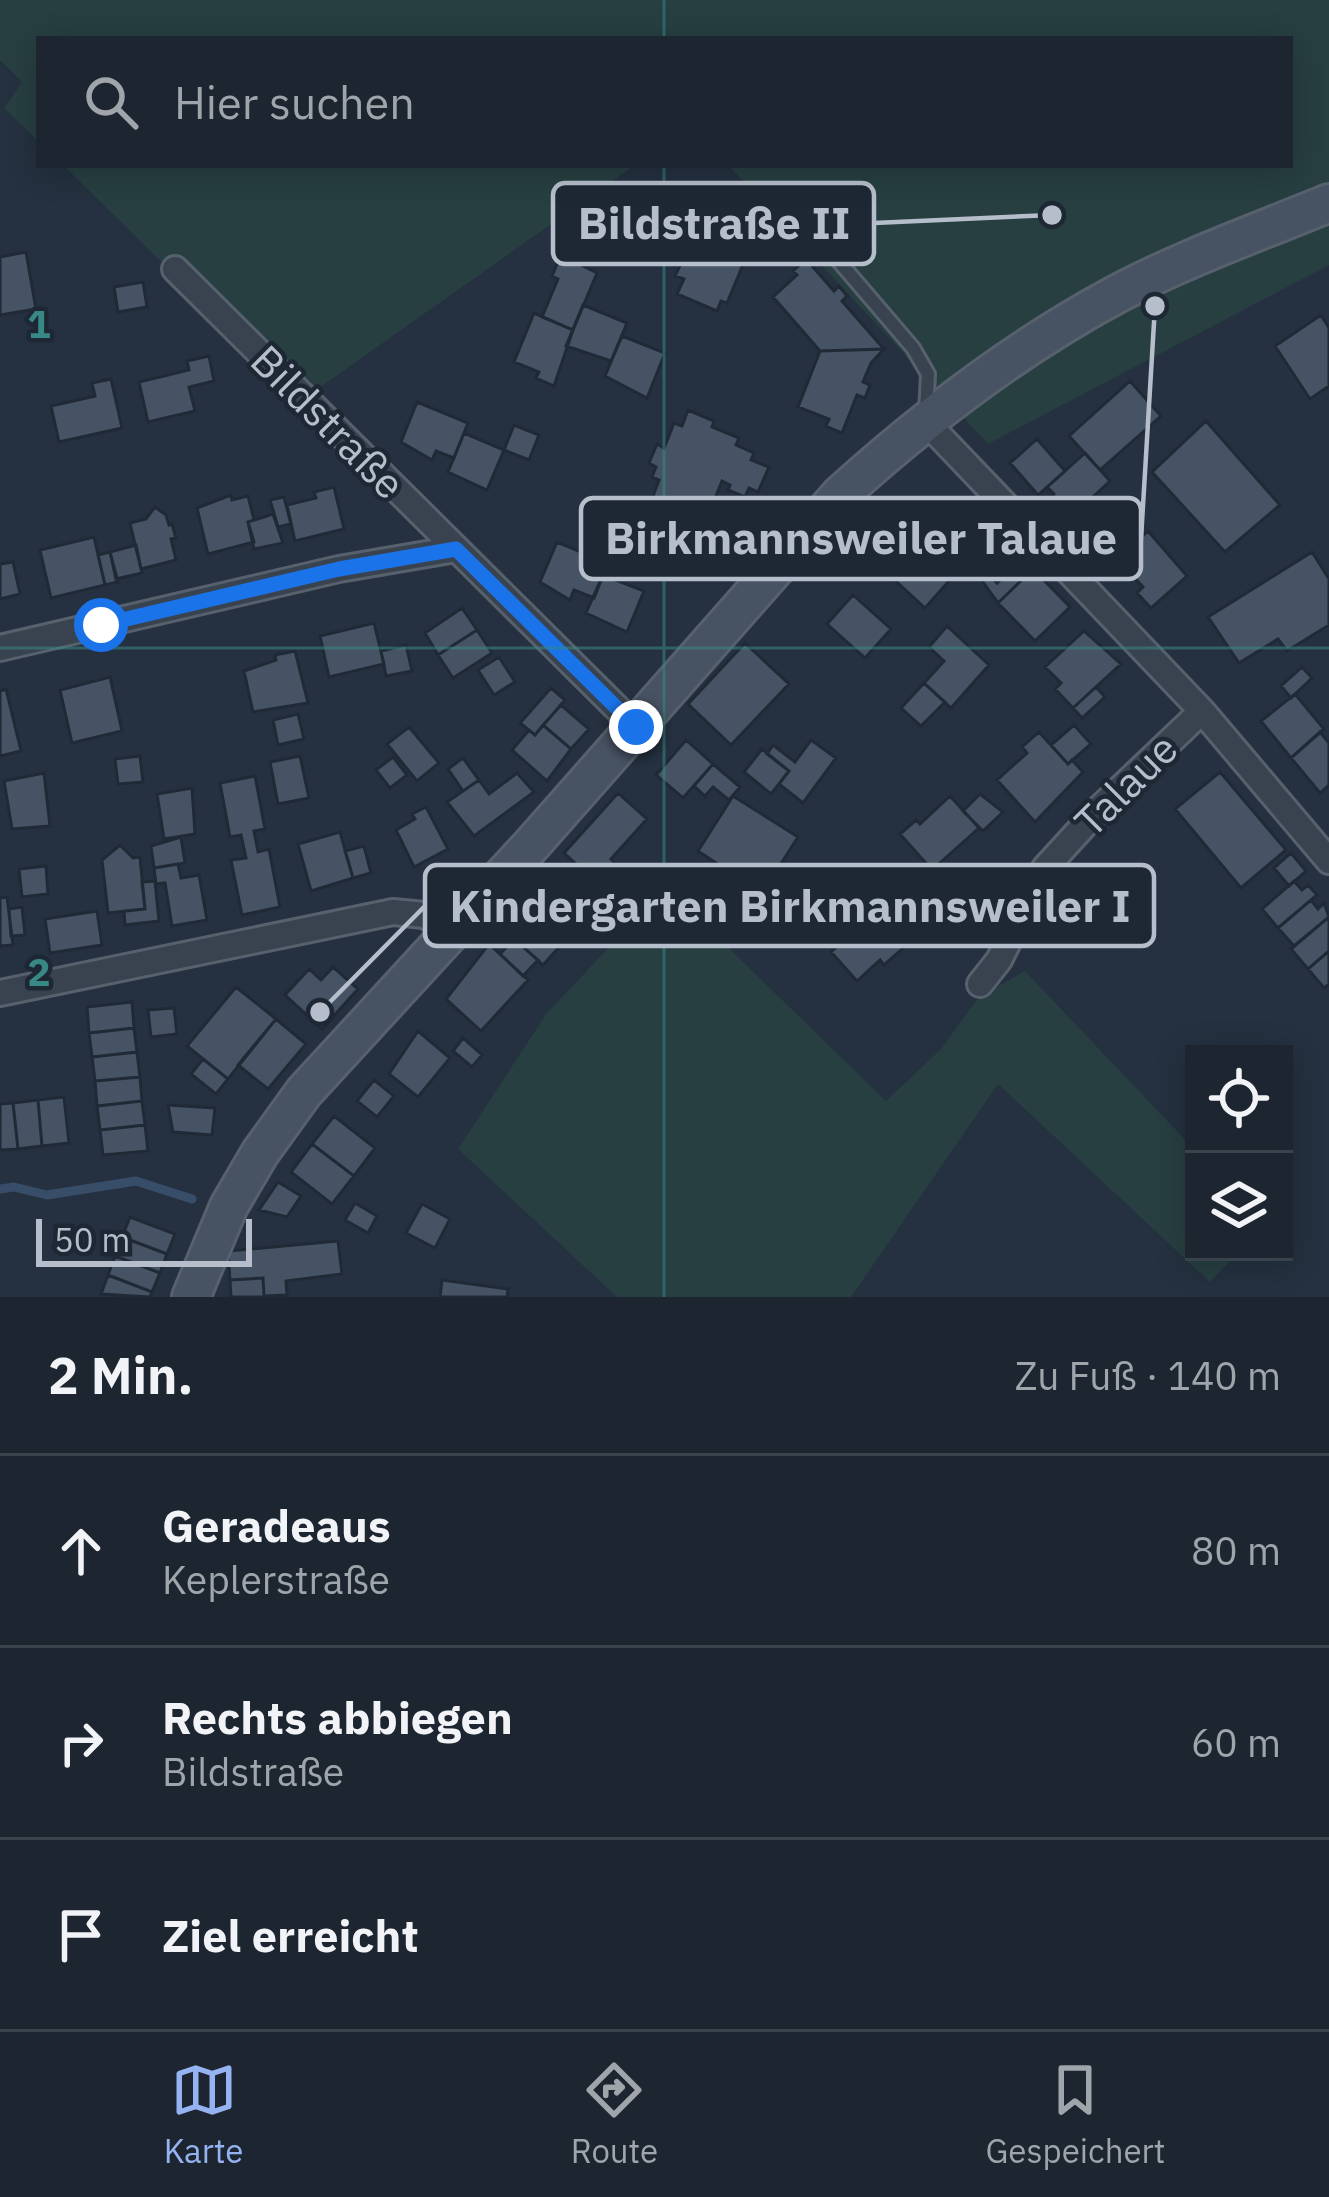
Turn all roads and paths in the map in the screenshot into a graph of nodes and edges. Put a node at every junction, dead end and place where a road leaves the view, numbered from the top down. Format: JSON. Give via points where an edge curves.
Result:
{"nodes":[{"id":1,"x":760,"y":202,"type":"dead end"},
{"id":2,"x":1329,"y":203,"type":"edge"},
{"id":3,"x":175,"y":269,"type":"dead end"},
{"id":4,"x":926,"y":422,"type":"junction"},
{"id":5,"x":456,"y":549,"type":"junction"},
{"id":6,"x":0,"y":648,"type":"edge"},
{"id":7,"x":1202,"y":711,"type":"junction"},
{"id":8,"x":636,"y":727,"type":"junction"},
{"id":9,"x":1329,"y":861,"type":"edge"},
{"id":10,"x":452,"y":930,"type":"junction"},
{"id":11,"x":980,"y":984,"type":"dead end"},
{"id":12,"x":0,"y":994,"type":"edge"},
{"id":13,"x":191,"y":1297,"type":"edge"}],
"edges":[{"from":1,"to":4,"type":"lane","via":[[795,210],[914,348],[928,374]]},
{"from":2,"to":4,"type":"street","via":[[1113,297]]},
{"from":3,"to":5,"type":"street","name":"Bildstraße"},
{"from":4,"to":7,"type":"street","name":"Talaue"},
{"from":4,"to":8,"type":"street","via":[[842,494]]},
{"from":5,"to":6,"type":"street"},
{"from":5,"to":8,"type":"street","name":"Bildstraße"},
{"from":7,"to":9,"type":"street","name":"Talaue"},
{"from":7,"to":11,"type":"street","name":"Talaue","via":[[1045,868]]},
{"from":8,"to":10,"type":"street"},
{"from":10,"to":12,"type":"street","via":[[424,915],[394,912]]},
{"from":10,"to":13,"type":"street","via":[[304,1092],[229,1206]]}]}
